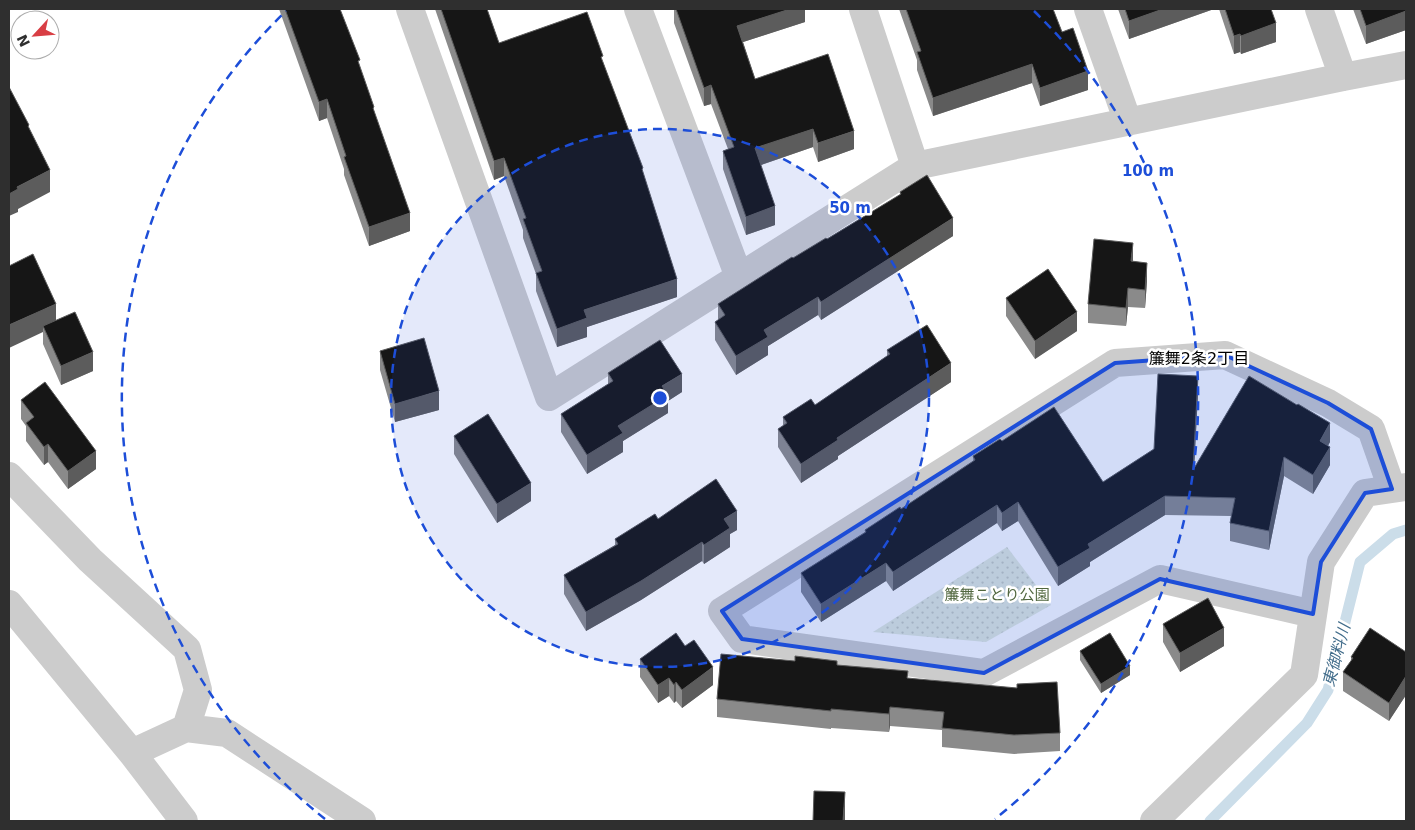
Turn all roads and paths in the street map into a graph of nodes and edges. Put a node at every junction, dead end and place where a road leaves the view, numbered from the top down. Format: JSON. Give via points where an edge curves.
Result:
{"nodes":[{"id":1,"x":410,"y":9,"type":"edge"},
{"id":2,"x":638,"y":9,"type":"edge"},
{"id":3,"x":863,"y":9,"type":"edge"},
{"id":4,"x":1088,"y":9,"type":"edge"},
{"id":5,"x":1319,"y":9,"type":"edge"},
{"id":6,"x":1406,"y":65,"type":"edge"},
{"id":7,"x":1343,"y":77,"type":"junction"},
{"id":8,"x":1128,"y":122,"type":"junction"},
{"id":9,"x":915,"y":166,"type":"junction"},
{"id":10,"x":738,"y":277,"type":"junction"},
{"id":11,"x":9,"y":476,"type":"edge"},
{"id":12,"x":1399,"y":488,"type":"edge"},
{"id":13,"x":9,"y":604,"type":"edge"},
{"id":14,"x":1314,"y":614,"type":"junction"},
{"id":15,"x":186,"y":728,"type":"junction"},
{"id":16,"x":132,"y":753,"type":"junction"},
{"id":17,"x":184,"y":821,"type":"edge"},
{"id":18,"x":362,"y":821,"type":"edge"},
{"id":19,"x":1154,"y":821,"type":"edge"}],
"edges":[{"from":1,"to":10,"type":"street","via":[[549,397]]},
{"from":2,"to":10,"type":"street"},
{"from":3,"to":9,"type":"street"},
{"from":4,"to":8,"type":"street"},
{"from":5,"to":7,"type":"street"},
{"from":6,"to":7,"type":"street"},
{"from":7,"to":8,"type":"street"},
{"from":8,"to":9,"type":"street"},
{"from":9,"to":10,"type":"street"},
{"from":11,"to":15,"type":"street","via":[[90,560],[187,649],[198,690]]},
{"from":12,"to":14,"type":"street","via":[[1365,492],[1321,562]]},
{"from":12,"to":14,"type":"street","via":[[1371,429],[1328,403],[1226,355],[1116,363],[722,611],[742,639],[984,673],[1160,579]]},
{"from":13,"to":16,"type":"street"},
{"from":14,"to":19,"type":"street","via":[[1304,675]]},
{"from":15,"to":16,"type":"street"},
{"from":15,"to":18,"type":"street","via":[[227,733]]},
{"from":16,"to":17,"type":"street"}]}
